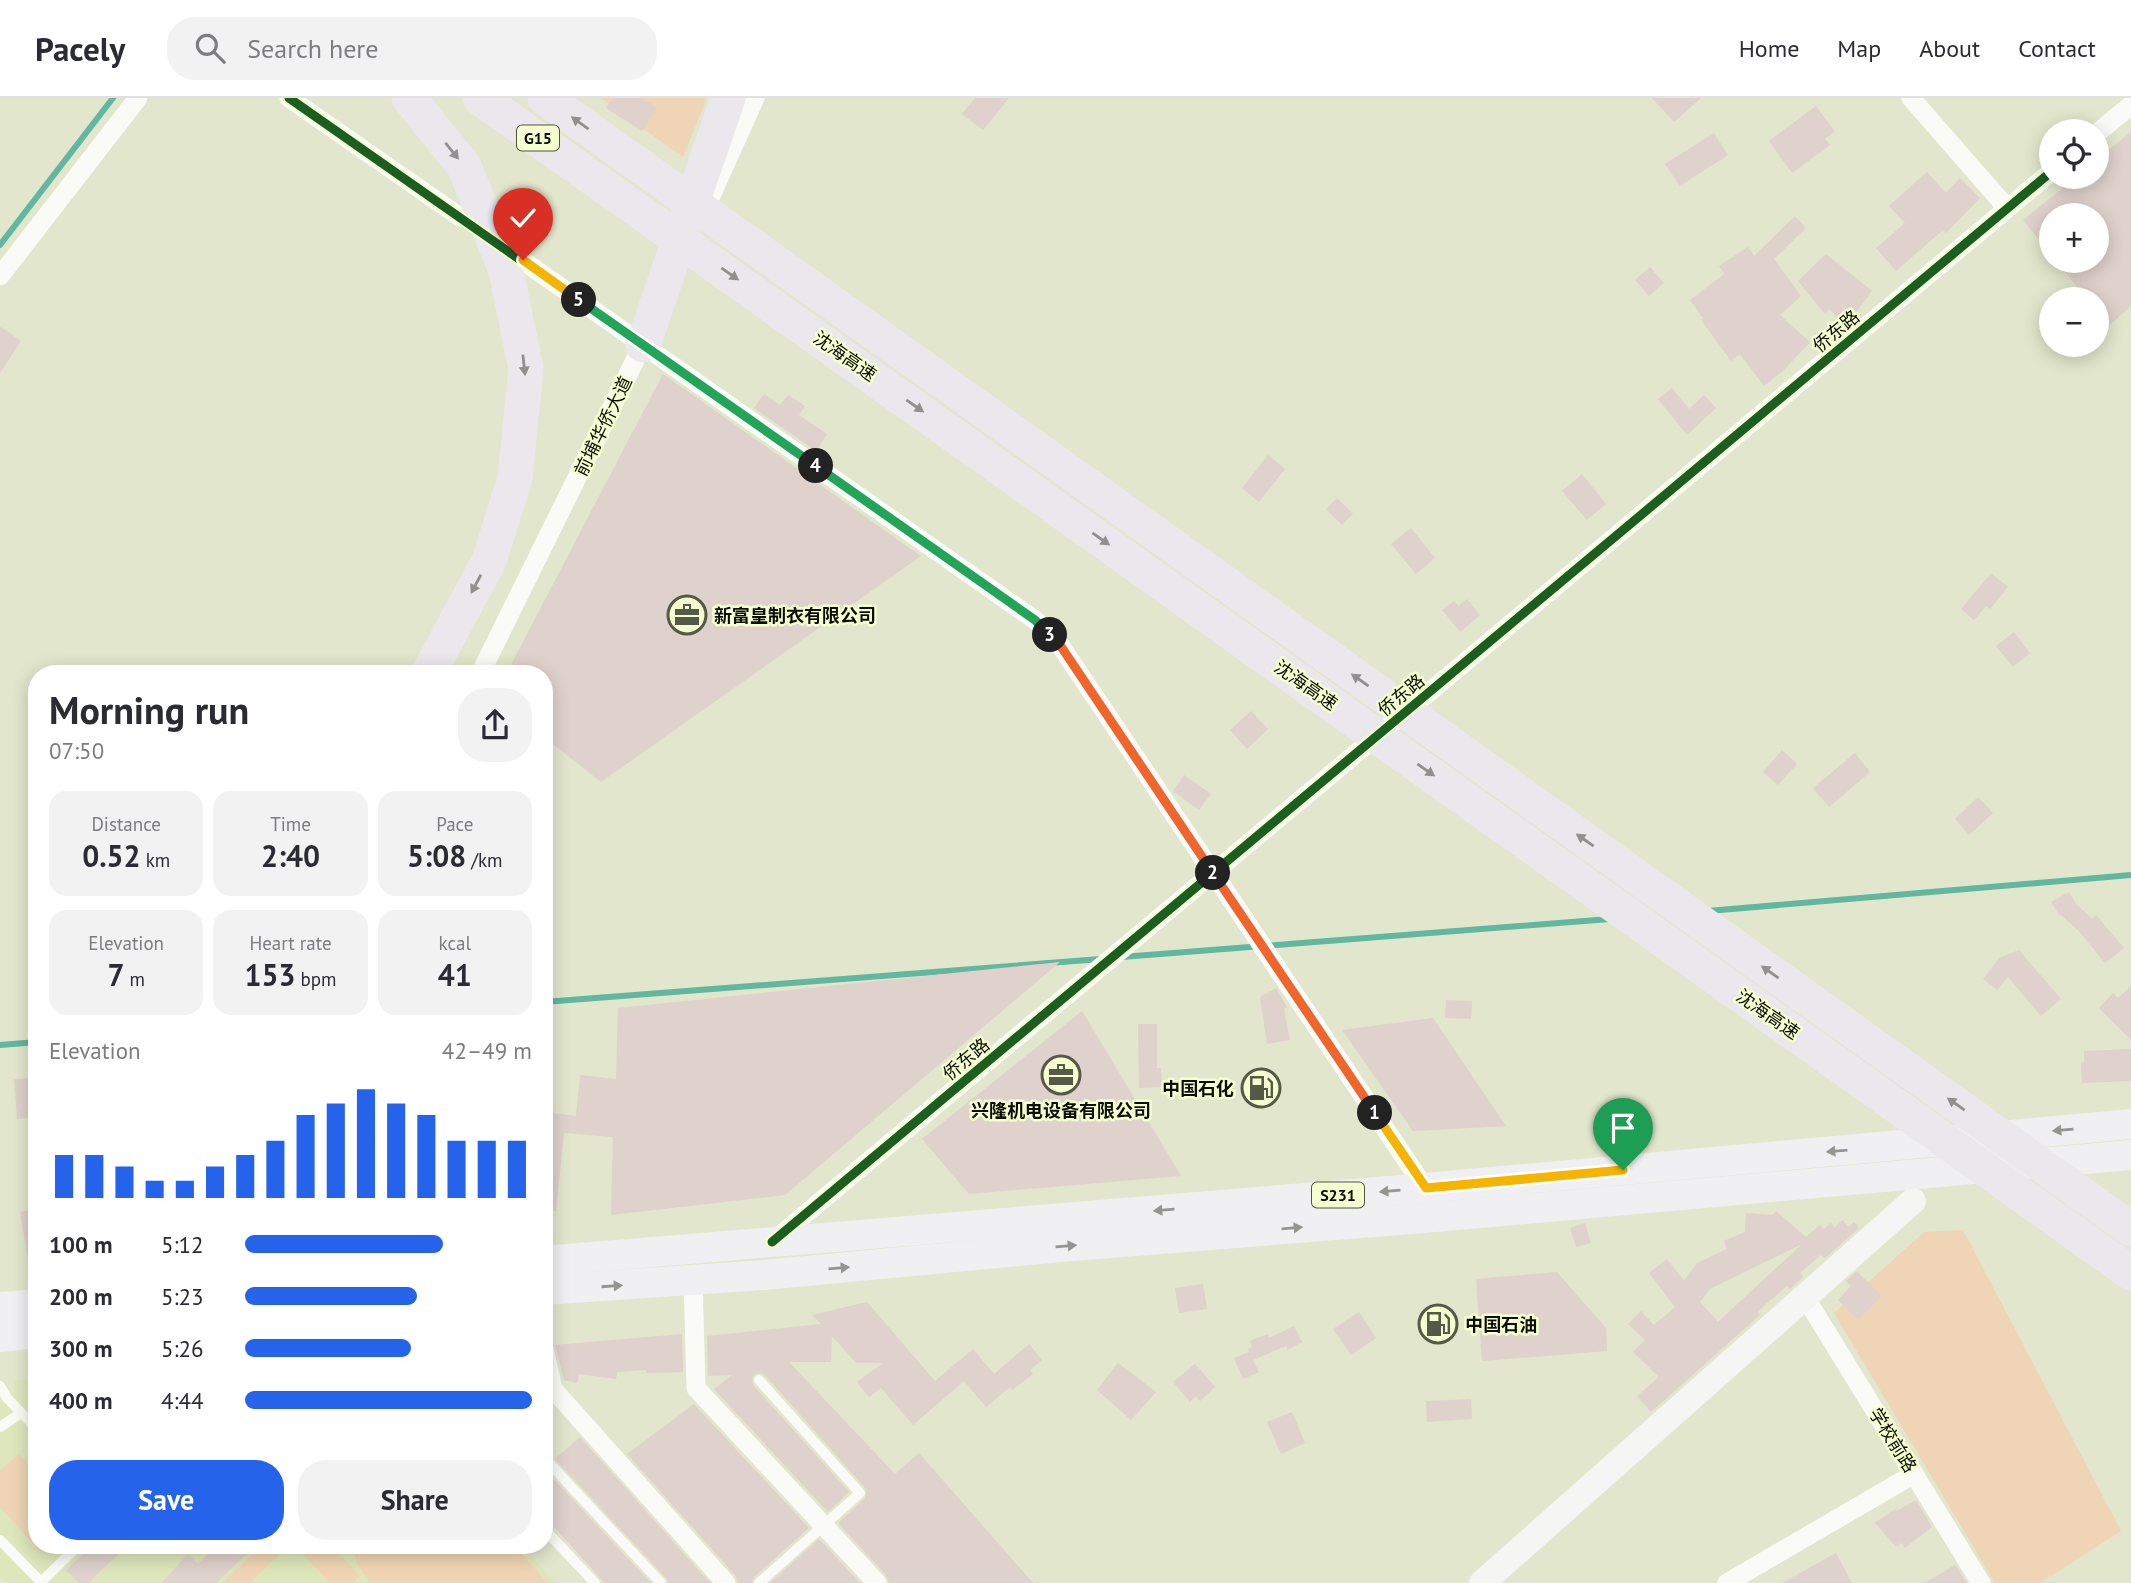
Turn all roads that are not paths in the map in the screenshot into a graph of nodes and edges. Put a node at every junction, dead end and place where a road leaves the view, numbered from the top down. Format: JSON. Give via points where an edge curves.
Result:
{"nodes":[{"id":1,"x":138,"y":98,"type":"edge"},
{"id":2,"x":289,"y":98,"type":"edge"},
{"id":3,"x":409,"y":98,"type":"edge"},
{"id":4,"x":480,"y":98,"type":"edge"},
{"id":5,"x":545,"y":98,"type":"edge"},
{"id":6,"x":728,"y":98,"type":"edge"},
{"id":7,"x":755,"y":98,"type":"edge"},
{"id":8,"x":1911,"y":98,"type":"edge"},
{"id":9,"x":2131,"y":105,"type":"edge"},
{"id":10,"x":2109,"y":123,"type":"edge"},
{"id":11,"x":2039,"y":182,"type":"edge"},
{"id":12,"x":2007,"y":208,"type":"junction"},
{"id":13,"x":460,"y":217,"type":"dead end"},
{"id":14,"x":523,"y":260,"type":"dead end"},
{"id":15,"x":0,"y":276,"type":"edge"},
{"id":16,"x":643,"y":345,"type":"junction"},
{"id":17,"x":433,"y":665,"type":"edge"},
{"id":18,"x":484,"y":665,"type":"edge"},
{"id":19,"x":1213,"y":873,"type":"junction"},
{"id":20,"x":2131,"y":1124,"type":"edge"},
{"id":21,"x":2131,"y":1155,"type":"edge"},
{"id":22,"x":1426,"y":1188,"type":"junction"},
{"id":23,"x":1913,"y":1201,"type":"dead end"},
{"id":24,"x":2131,"y":1229,"type":"edge"},
{"id":25,"x":772,"y":1242,"type":"junction"},
{"id":26,"x":553,"y":1260,"type":"edge"},
{"id":27,"x":2131,"y":1273,"type":"edge"},
{"id":28,"x":693,"y":1280,"type":"junction"},
{"id":29,"x":553,"y":1289,"type":"edge"},
{"id":30,"x":1805,"y":1297,"type":"junction"},
{"id":31,"x":28,"y":1305,"type":"edge"},
{"id":32,"x":0,"y":1307,"type":"edge"},
{"id":33,"x":28,"y":1334,"type":"edge"},
{"id":34,"x":0,"y":1337,"type":"edge"},
{"id":35,"x":759,"y":1380,"type":"dead end"},
{"id":36,"x":0,"y":1387,"type":"edge"},
{"id":37,"x":553,"y":1390,"type":"edge"},
{"id":38,"x":21,"y":1413,"type":"junction"},
{"id":39,"x":28,"y":1420,"type":"edge"},
{"id":40,"x":0,"y":1427,"type":"edge"},
{"id":41,"x":553,"y":1467,"type":"edge"},
{"id":42,"x":1914,"y":1475,"type":"junction"},
{"id":43,"x":824,"y":1525,"type":"junction"},
{"id":44,"x":553,"y":1539,"type":"edge"},
{"id":45,"x":0,"y":1540,"type":"edge"},
{"id":46,"x":70,"y":1554,"type":"edge"},
{"id":47,"x":595,"y":1583,"type":"edge"},
{"id":48,"x":660,"y":1583,"type":"edge"},
{"id":49,"x":726,"y":1583,"type":"edge"},
{"id":50,"x":759,"y":1583,"type":"edge"},
{"id":51,"x":877,"y":1583,"type":"edge"},
{"id":52,"x":1482,"y":1583,"type":"edge"},
{"id":53,"x":1727,"y":1583,"type":"edge"},
{"id":54,"x":1981,"y":1583,"type":"edge"}],
"edges":[{"from":1,"to":15,"type":"street"},
{"from":2,"to":13,"type":"street"},
{"from":3,"to":17,"type":"highway","one_way":true,"via":[[464,166],[506,271],[526,369],[515,478],[489,561]]},
{"from":4,"to":27,"type":"highway","name":"沈海高速","number":"G15","one_way":true},
{"from":24,"to":5,"type":"highway","name":"沈海高速","number":"G15","one_way":true},
{"from":6,"to":16,"type":"highway"},
{"from":7,"to":16,"type":"street","name":"前埔华侨大道"},
{"from":8,"to":12,"type":"street"},
{"from":9,"to":10,"type":"street"},
{"from":11,"to":12,"type":"street","name":"侨东路"},
{"from":12,"to":19,"type":"street","name":"侨东路"},
{"from":14,"to":16,"type":"street"},
{"from":16,"to":18,"type":"street","name":"前埔华侨大道"},
{"from":16,"to":19,"type":"street","via":[[1035,620],[1060,645]]},
{"from":19,"to":22,"type":"street"},
{"from":19,"to":25,"type":"street","name":"侨东路"},
{"from":20,"to":22,"type":"main road","number":"S231","one_way":true},
{"from":28,"to":21,"type":"main road","number":"S231","one_way":true},
{"from":22,"to":25,"type":"main road","number":"S231","one_way":true},
{"from":23,"to":30,"type":"street"},
{"from":25,"to":26,"type":"main road","number":"S231"},
{"from":29,"to":28,"type":"main road","number":"S231","one_way":true},
{"from":28,"to":43,"type":"street","via":[[696,1388]]},
{"from":30,"to":42,"type":"street","name":"学校前路"},
{"from":30,"to":52,"type":"street"},
{"from":31,"to":32,"type":"main road"},
{"from":33,"to":34,"type":"main road"},
{"from":35,"to":43,"type":"lane","via":[[860,1493]]},
{"from":36,"to":38,"type":"lane"},
{"from":37,"to":49,"type":"street"},
{"from":38,"to":39,"type":"lane"},
{"from":38,"to":40,"type":"lane"},
{"from":41,"to":48,"type":"lane"},
{"from":42,"to":53,"type":"street"},
{"from":42,"to":54,"type":"street","name":"学校前路"},
{"from":43,"to":50,"type":"lane"},
{"from":43,"to":51,"type":"street"},
{"from":44,"to":47,"type":"lane"},
{"from":45,"to":46,"type":"lane","via":[[41,1582]]}]}
